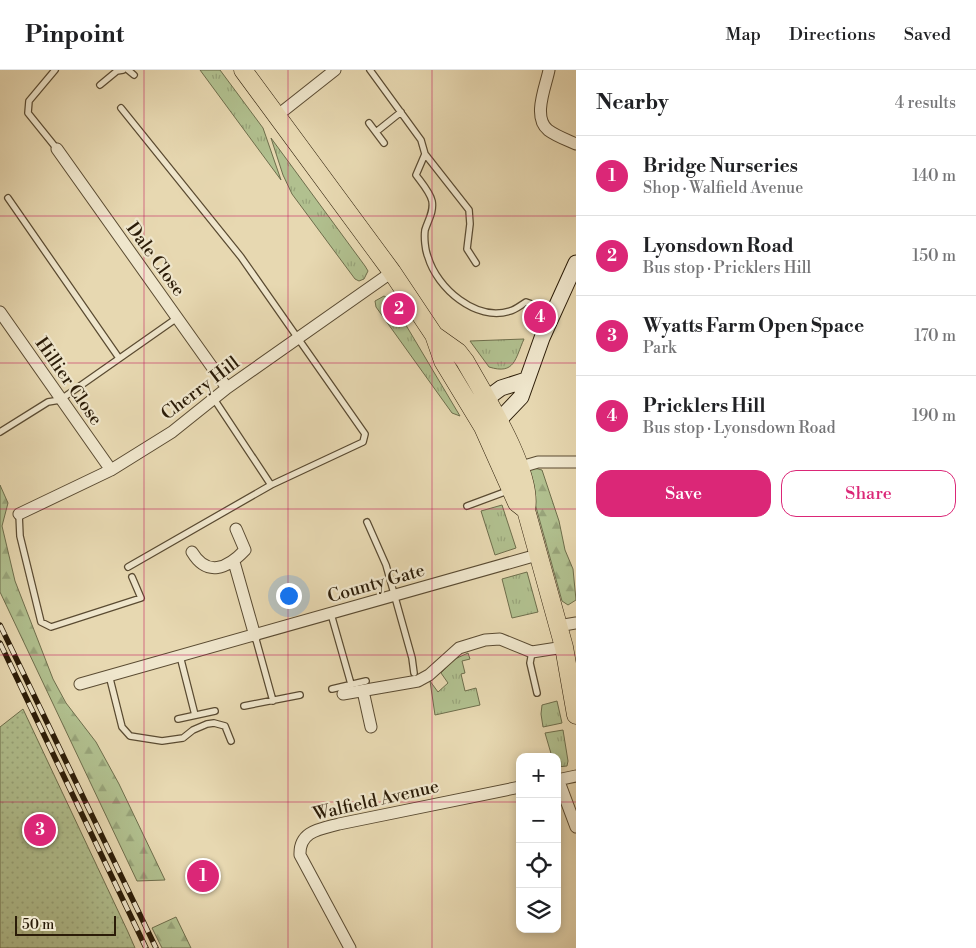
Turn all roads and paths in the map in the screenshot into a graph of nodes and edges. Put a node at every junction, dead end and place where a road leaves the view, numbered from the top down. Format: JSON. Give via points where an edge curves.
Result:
{"nodes":[{"id":1,"x":55,"y":70,"type":"edge"},
{"id":2,"x":118,"y":70,"type":"edge"},
{"id":3,"x":128,"y":70,"type":"edge"},
{"id":4,"x":243,"y":70,"type":"edge"},
{"id":5,"x":370,"y":70,"type":"edge"},
{"id":6,"x":550,"y":70,"type":"edge"},
{"id":7,"x":333,"y":71,"type":"edge"},
{"id":8,"x":134,"y":75,"type":"dead end"},
{"id":9,"x":100,"y":84,"type":"dead end"},
{"id":10,"x":121,"y":108,"type":"dead end"},
{"id":11,"x":401,"y":112,"type":"junction"},
{"id":12,"x":278,"y":115,"type":"junction"},
{"id":13,"x":369,"y":123,"type":"dead end"},
{"id":14,"x":376,"y":132,"type":"junction"},
{"id":15,"x":384,"y":143,"type":"dead end"},
{"id":16,"x":576,"y":144,"type":"edge"},
{"id":17,"x":57,"y":149,"type":"joint"},
{"id":18,"x":425,"y":154,"type":"junction"},
{"id":19,"x":8,"y":198,"type":"dead end"},
{"id":20,"x":476,"y":263,"type":"dead end"},
{"id":21,"x":576,"y":263,"type":"edge"},
{"id":22,"x":392,"y":272,"type":"junction"},
{"id":23,"x":0,"y":312,"type":"edge"},
{"id":24,"x":554,"y":312,"type":"junction"},
{"id":25,"x":177,"y":318,"type":"junction"},
{"id":26,"x":298,"y":338,"type":"junction"},
{"id":27,"x":119,"y":358,"type":"junction"},
{"id":28,"x":526,"y":380,"type":"junction"},
{"id":29,"x":227,"y":388,"type":"junction"},
{"id":30,"x":214,"y":399,"type":"junction"},
{"id":31,"x":60,"y":400,"type":"junction"},
{"id":32,"x":479,"y":404,"type":"junction"},
{"id":33,"x":490,"y":423,"type":"junction"},
{"id":34,"x":0,"y":432,"type":"edge"},
{"id":35,"x":576,"y":462,"type":"edge"},
{"id":36,"x":111,"y":470,"type":"junction"},
{"id":37,"x":512,"y":470,"type":"junction"},
{"id":38,"x":271,"y":485,"type":"junction"},
{"id":39,"x":517,"y":487,"type":"junction"},
{"id":40,"x":467,"y":506,"type":"dead end"},
{"id":41,"x":19,"y":514,"type":"joint"},
{"id":42,"x":367,"y":522,"type":"dead end"},
{"id":43,"x":236,"y":530,"type":"dead end"},
{"id":44,"x":192,"y":552,"type":"dead end"},
{"id":45,"x":537,"y":554,"type":"junction"},
{"id":46,"x":234,"y":562,"type":"junction"},
{"id":47,"x":128,"y":567,"type":"dead end"},
{"id":48,"x":132,"y":577,"type":"dead end"},
{"id":49,"x":394,"y":596,"type":"junction"},
{"id":50,"x":331,"y":614,"type":"junction"},
{"id":51,"x":576,"y":623,"type":"edge"},
{"id":52,"x":558,"y":626,"type":"junction"},
{"id":53,"x":255,"y":636,"type":"junction"},
{"id":54,"x":564,"y":647,"type":"junction"},
{"id":55,"x":532,"y":652,"type":"junction"},
{"id":56,"x":180,"y":656,"type":"junction"},
{"id":57,"x":414,"y":672,"type":"dead end"},
{"id":58,"x":109,"y":676,"type":"junction"},
{"id":59,"x":80,"y":684,"type":"dead end"},
{"id":60,"x":351,"y":684,"type":"junction"},
{"id":61,"x":365,"y":686,"type":"junction"},
{"id":62,"x":332,"y":689,"type":"dead end"},
{"id":63,"x":537,"y":693,"type":"dead end"},
{"id":64,"x":343,"y":694,"type":"dead end"},
{"id":65,"x":300,"y":695,"type":"dead end"},
{"id":66,"x":273,"y":700,"type":"junction"},
{"id":67,"x":244,"y":706,"type":"dead end"},
{"id":68,"x":215,"y":711,"type":"dead end"},
{"id":69,"x":196,"y":715,"type":"junction"},
{"id":70,"x":576,"y":715,"type":"edge"},
{"id":71,"x":178,"y":719,"type":"dead end"},
{"id":72,"x":370,"y":727,"type":"dead end"},
{"id":73,"x":231,"y":741,"type":"dead end"},
{"id":74,"x":576,"y":776,"type":"edge"},
{"id":75,"x":561,"y":779,"type":"edge"},
{"id":76,"x":516,"y":788,"type":"edge"},
{"id":77,"x":561,"y":788,"type":"edge"},
{"id":78,"x":576,"y":827,"type":"edge"},
{"id":79,"x":350,"y":948,"type":"edge"}],
"edges":[{"from":1,"to":17,"type":"lane","via":[[29,101],[28,113]]},
{"from":2,"to":9,"type":"lane"},
{"from":3,"to":8,"type":"lane"},
{"from":4,"to":12,"type":"main road"},
{"from":5,"to":11,"type":"lane"},
{"from":6,"to":16,"type":"street","via":[[540,111],[542,122],[546,129]]},
{"from":7,"to":12,"type":"street"},
{"from":10,"to":26,"type":"lane","via":[[241,257]]},
{"from":11,"to":14,"type":"lane"},
{"from":11,"to":18,"type":"lane","via":[[421,140]]},
{"from":12,"to":22,"type":"main road"},
{"from":13,"to":14,"type":"lane"},
{"from":14,"to":15,"type":"lane"},
{"from":17,"to":25,"type":"street","name":"Dale Close"},
{"from":18,"to":20,"type":"lane","via":[[468,210],[467,249]]},
{"from":18,"to":24,"type":"lane","via":[[416,175],[432,200],[432,212],[425,232],[427,257],[437,276],[456,297],[472,308],[509,312],[526,302]]},
{"from":19,"to":27,"type":"lane"},
{"from":21,"to":24,"type":"main road"},
{"from":22,"to":26,"type":"street","name":"Cherry Hill"},
{"from":22,"to":32,"type":"main road","via":[[434,334],[443,361]]},
{"from":23,"to":31,"type":"street","name":"Hillier Close"},
{"from":24,"to":28,"type":"main road"},
{"from":25,"to":27,"type":"lane"},
{"from":25,"to":29,"type":"street","name":"Dale Close"},
{"from":26,"to":29,"type":"street","name":"Cherry Hill"},
{"from":26,"to":38,"type":"lane","via":[[365,434],[363,442]]},
{"from":27,"to":31,"type":"lane"},
{"from":28,"to":32,"type":"main road","via":[[508,385]]},
{"from":28,"to":33,"type":"main road","via":[[514,407]]},
{"from":29,"to":30,"type":"street","name":"Cherry Hill"},
{"from":30,"to":36,"type":"street","name":"Cherry Hill","via":[[172,432]]},
{"from":30,"to":38,"type":"lane"},
{"from":31,"to":34,"type":"lane","via":[[48,402]]},
{"from":31,"to":36,"type":"street","name":"Hillier Close"},
{"from":32,"to":33,"type":"main road"},
{"from":33,"to":37,"type":"main road"},
{"from":35,"to":37,"type":"street","via":[[538,462]]},
{"from":36,"to":41,"type":"street","name":"Cherry Hill"},
{"from":37,"to":39,"type":"main road"},
{"from":38,"to":47,"type":"lane"},
{"from":39,"to":40,"type":"lane"},
{"from":39,"to":45,"type":"main road","via":[[528,500],[526,510]]},
{"from":41,"to":48,"type":"lane","via":[[20,536],[41,622],[51,627],[141,598]]},
{"from":42,"to":49,"type":"lane","via":[[386,565]]},
{"from":43,"to":46,"type":"street","via":[[245,550]]},
{"from":44,"to":46,"type":"street","via":[[199,564],[211,569]]},
{"from":45,"to":49,"type":"street","name":"County Gate"},
{"from":45,"to":52,"type":"main road"},
{"from":46,"to":53,"type":"street"},
{"from":49,"to":50,"type":"street","name":"County Gate"},
{"from":49,"to":57,"type":"lane"},
{"from":50,"to":53,"type":"street","name":"County Gate"},
{"from":50,"to":60,"type":"lane"},
{"from":51,"to":52,"type":"street"},
{"from":52,"to":54,"type":"main road"},
{"from":53,"to":56,"type":"street","name":"County Gate"},
{"from":53,"to":66,"type":"lane"},
{"from":54,"to":55,"type":"street"},
{"from":54,"to":70,"type":"main road"},
{"from":55,"to":61,"type":"street","via":[[500,639],[485,640],[459,648],[418,681]]},
{"from":55,"to":63,"type":"lane","via":[[530,663]]},
{"from":56,"to":58,"type":"street","name":"County Gate"},
{"from":56,"to":69,"type":"lane"},
{"from":58,"to":59,"type":"street","name":"County Gate"},
{"from":58,"to":73,"type":"lane","via":[[122,727],[130,736],[162,741],[183,738],[198,727],[214,723],[225,726]]},
{"from":60,"to":61,"type":"lane"},
{"from":60,"to":62,"type":"lane"},
{"from":61,"to":64,"type":"street"},
{"from":61,"to":72,"type":"street"},
{"from":65,"to":66,"type":"lane"},
{"from":66,"to":67,"type":"lane"},
{"from":68,"to":69,"type":"lane"},
{"from":69,"to":71,"type":"lane"},
{"from":74,"to":75,"type":"street"},
{"from":76,"to":79,"type":"street","name":"Walfield Avenue","via":[[339,824],[305,836],[300,855]]},
{"from":77,"to":78,"type":"street"}]}
